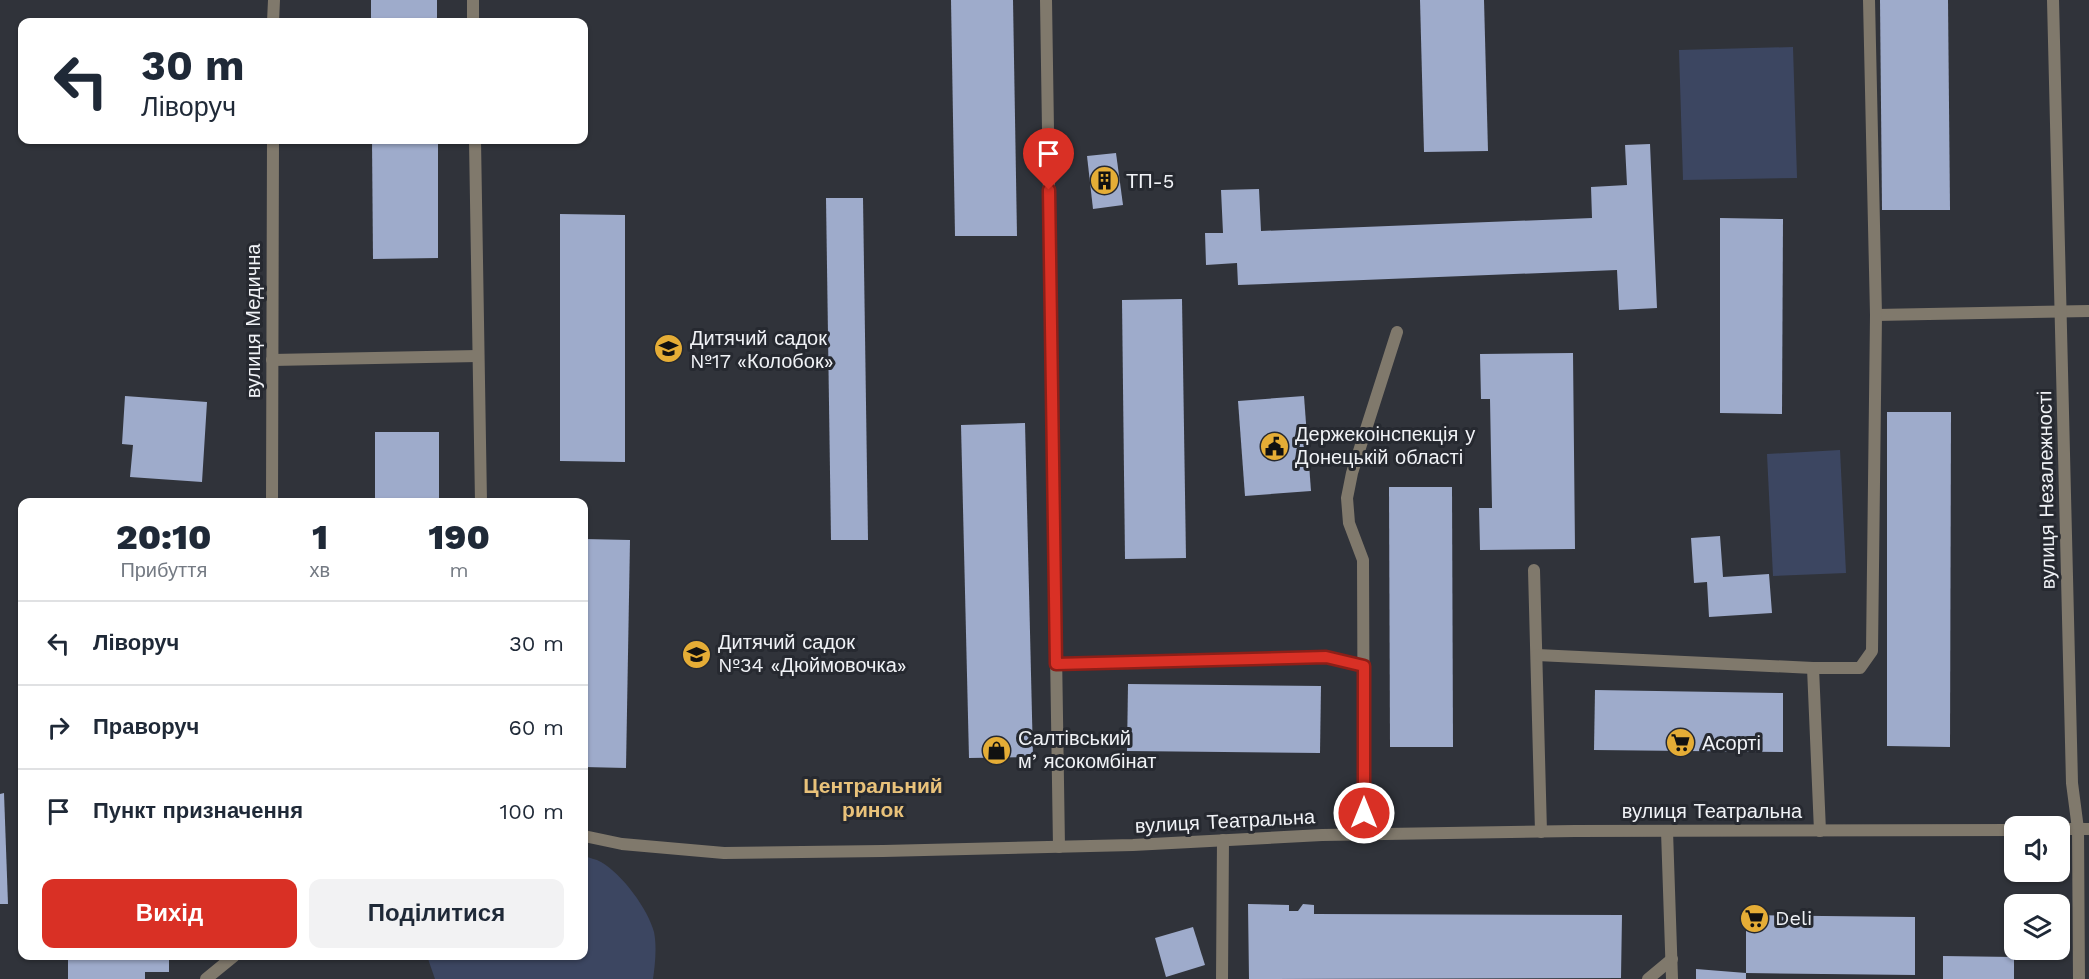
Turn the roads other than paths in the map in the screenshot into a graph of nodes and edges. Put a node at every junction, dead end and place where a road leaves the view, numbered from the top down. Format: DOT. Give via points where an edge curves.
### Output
graph roads {
  1 [pos="274,0"];
  2 [pos="473,0"];
  3 [pos="1046,0"];
  4 [pos="1869,0"];
  5 [pos="2053,0"];
  6 [pos="273,18"];
  7 [pos="473,18"];
  8 [pos="273,144"];
  9 [pos="475,144"];
  10 [pos="2089,311"];
  11 [pos="2061,313"];
  12 [pos="1876,315"];
  13 [pos="1397,332"];
  14 [pos="478,356"];
  15 [pos="272,360"];
  16 [pos="272,498"];
  17 [pos="481,498"];
  18 [pos="1534,570"];
  19 [pos="1537,655"];
  20 [pos="1056,664"];
  21 [pos="1364,666"];
  22 [pos="1813,668"];
  23 [pos="2084,829"];
  24 [pos="2004,830"];
  25 [pos="1667,831"];
  26 [pos="1820,831"];
  27 [pos="1541,832"];
  28 [pos="1364,834"];
  29 [pos="588,837"];
  30 [pos="1223,840"];
  31 [pos="1059,847"];
  32 [pos="1671,959"];
  33 [pos="229,960"];
  34 [pos="206,979"];
  35 [pos="1222,979"];
  36 [pos="1648,979"];
  37 [pos="1672,979"];
  38 [pos="2079,979"];
  1 -- 6 [label="street"];
  2 -- 7 [label="street"];
  3 -- 20 [label="street"];
  4 -- 12 [label="street"];
  5 -- 11 [label="street, вулиця Незалежності"];
  8 -- 15 [label="street, вулиця Медична"];
  9 -- 14 [label="street"];
  10 -- 11 [label="street"];
  11 -- 12 [label="street"];
  11 -- 23 [label="street, вулиця Незалежності" via="2073,783"];
  12 -- 22 [label="street" via="1872,651 1860,668"];
  13 -- 21 [label="street" via="1347,498 1349,523 1363,560"];
  14 -- 15 [label="street"];
  14 -- 17 [label="street"];
  15 -- 16 [label="street, вулиця Медична"];
  18 -- 19 [label="street"];
  19 -- 22 [label="street"];
  19 -- 27 [label="street"];
  20 -- 21 [label="street" via="1326,657"];
  20 -- 31 [label="street"];
  21 -- 28 [label="street"];
  22 -- 26 [label="street"];
  23 -- 38 [label="street, вулиця Незалежності"];
  24 -- 26 [label="street, вулиця Театральна"];
  25 -- 26 [label="street, вулиця Театральна"];
  25 -- 27 [label="street, вулиця Театральна"];
  25 -- 32 [label="street"];
  27 -- 28 [label="street, вулиця Театральна"];
  28 -- 30 [label="street, вулиця Театральна"];
  29 -- 31 [label="street, вулиця Театральна" via="622,844 724,852"];
  30 -- 31 [label="street, вулиця Театральна"];
  30 -- 35 [label="street"];
  32 -- 36 [label="street"];
  32 -- 37 [label="street"];
  33 -- 34 [label="street"];
}
